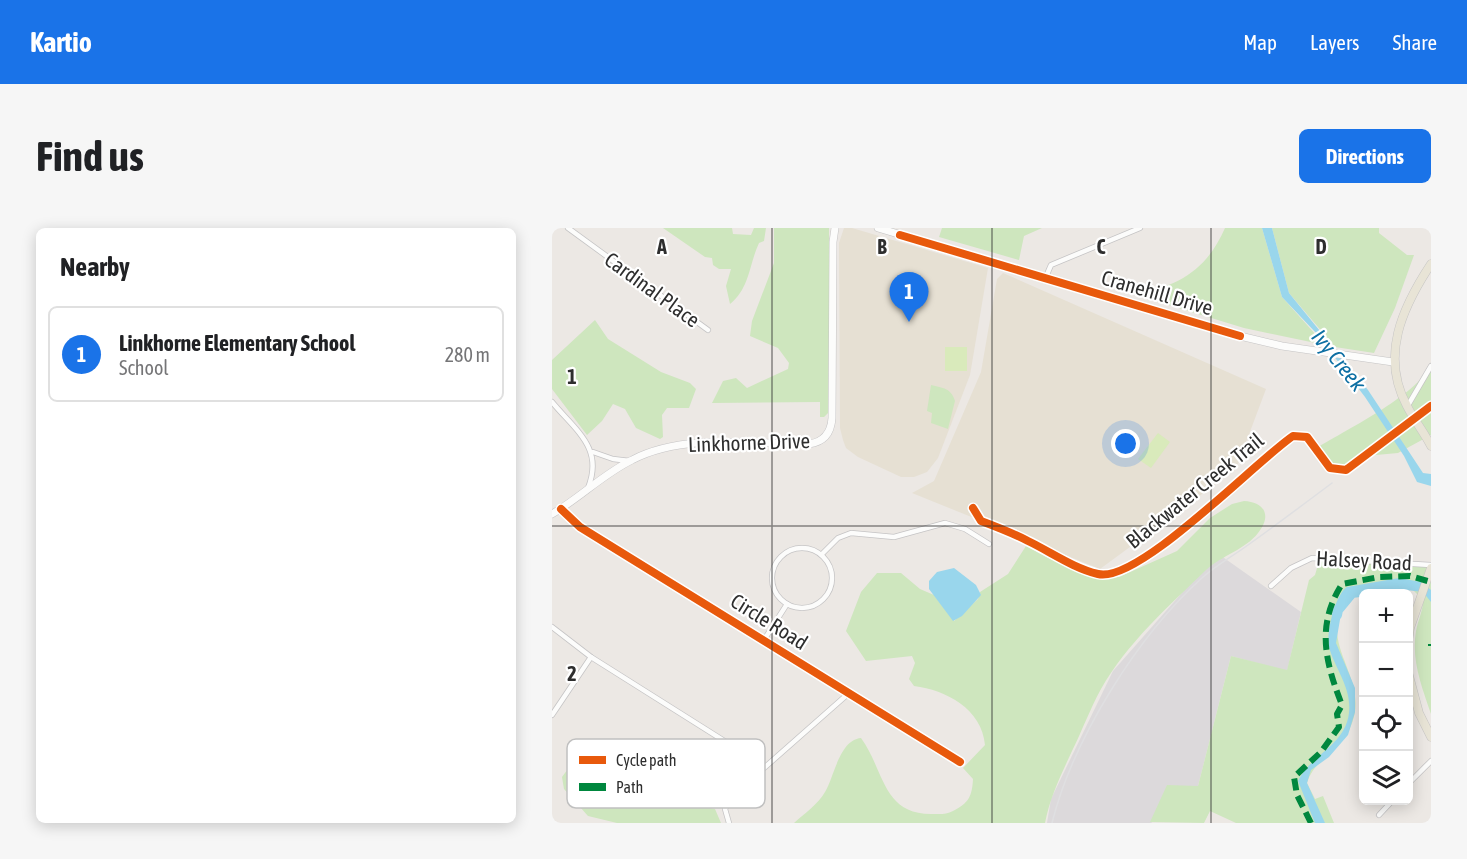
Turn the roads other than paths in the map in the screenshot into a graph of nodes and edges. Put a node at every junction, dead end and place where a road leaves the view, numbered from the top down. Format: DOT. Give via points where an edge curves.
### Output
graph roads {
  1 [pos="568,228"];
  2 [pos="835,228"];
  3 [pos="878,228"];
  4 [pos="1140,228"];
  5 [pos="892,230"];
  6 [pos="1431,264"];
  7 [pos="1045,279"];
  8 [pos="708,330"];
  9 [pos="1393,362"];
  10 [pos="1431,366"];
  11 [pos="552,402"];
  12 [pos="1407,407"];
  13 [pos="1431,446"];
  14 [pos="593,452"];
  15 [pos="630,461"];
  16 [pos="587,490"];
  17 [pos="561,508"];
  18 [pos="552,514"];
  19 [pos="989,544"];
  20 [pos="822,554"];
  21 [pos="1431,567"];
  22 [pos="1271,586"];
  23 [pos="787,604"];
  24 [pos="1413,622"];
  25 [pos="552,627"];
  26 [pos="764,640"];
  27 [pos="591,657"];
  28 [pos="1413,691"];
  29 [pos="849,693"];
  30 [pos="552,715"];
  31 [pos="1431,736"];
  32 [pos="722,739"];
  33 [pos="1431,761"];
  34 [pos="960,762"];
  35 [pos="765,766"];
  36 [pos="1413,779"];
  37 [pos="1389,805"];
  38 [pos="727,808"];
  39 [pos="1379,815"];
  40 [pos="729,823"];
  1 -- 8 [label="street, Cardinal Place"];
  2 -- 15 [label="main road, Linkhorne Drive" via="832,418 828,435 809,444 690,443 656,450"];
  3 -- 5 [label="main road, Cranehill Drive"];
  4 -- 7 [label="street" via="1052,265"];
  5 -- 7 [label="main road, Cranehill Drive"];
  6 -- 9 [label="main road" via="1398,330"];
  7 -- 9 [label="main road, Cranehill Drive" via="1240,336"];
  9 -- 12 [label="main road"];
  10 -- 12 [label="street"];
  11 -- 14 [label="street"];
  12 -- 13 [label="main road"];
  14 -- 15 [label="street"];
  14 -- 16 [label="street" via="594,474"];
  15 -- 16 [label="main road, Linkhorne Drive"];
  16 -- 17 [label="main road, Linkhorne Drive"];
  17 -- 18 [label="main road, Linkhorne Drive"];
  17 -- 26 [label="street, Circle Road" via="580,528"];
  19 -- 20 [label="street" via="945,523 894,537 851,533 838,538"];
  20 -- 23 [label="street" via="831,575 829,593 814,606"];
  20 -- 23 [label="street" via="802,548 779,559 773,583"];
  21 -- 22 [label="street, Halsey Road" via="1312,558 1291,568"];
  21 -- 24 [label="main road"];
  23 -- 26 [label="street"];
  25 -- 27 [label="street"];
  26 -- 29 [label="street, Circle Road"];
  27 -- 30 [label="street"];
  27 -- 32 [label="street"];
  28 -- 31 [label="main road"];
  29 -- 34 [label="street, Circle Road"];
  29 -- 35 [label="street"];
  33 -- 36 [label="street"];
  37 -- 39 [label="street"];
  38 -- 40 [label="street"];
}
